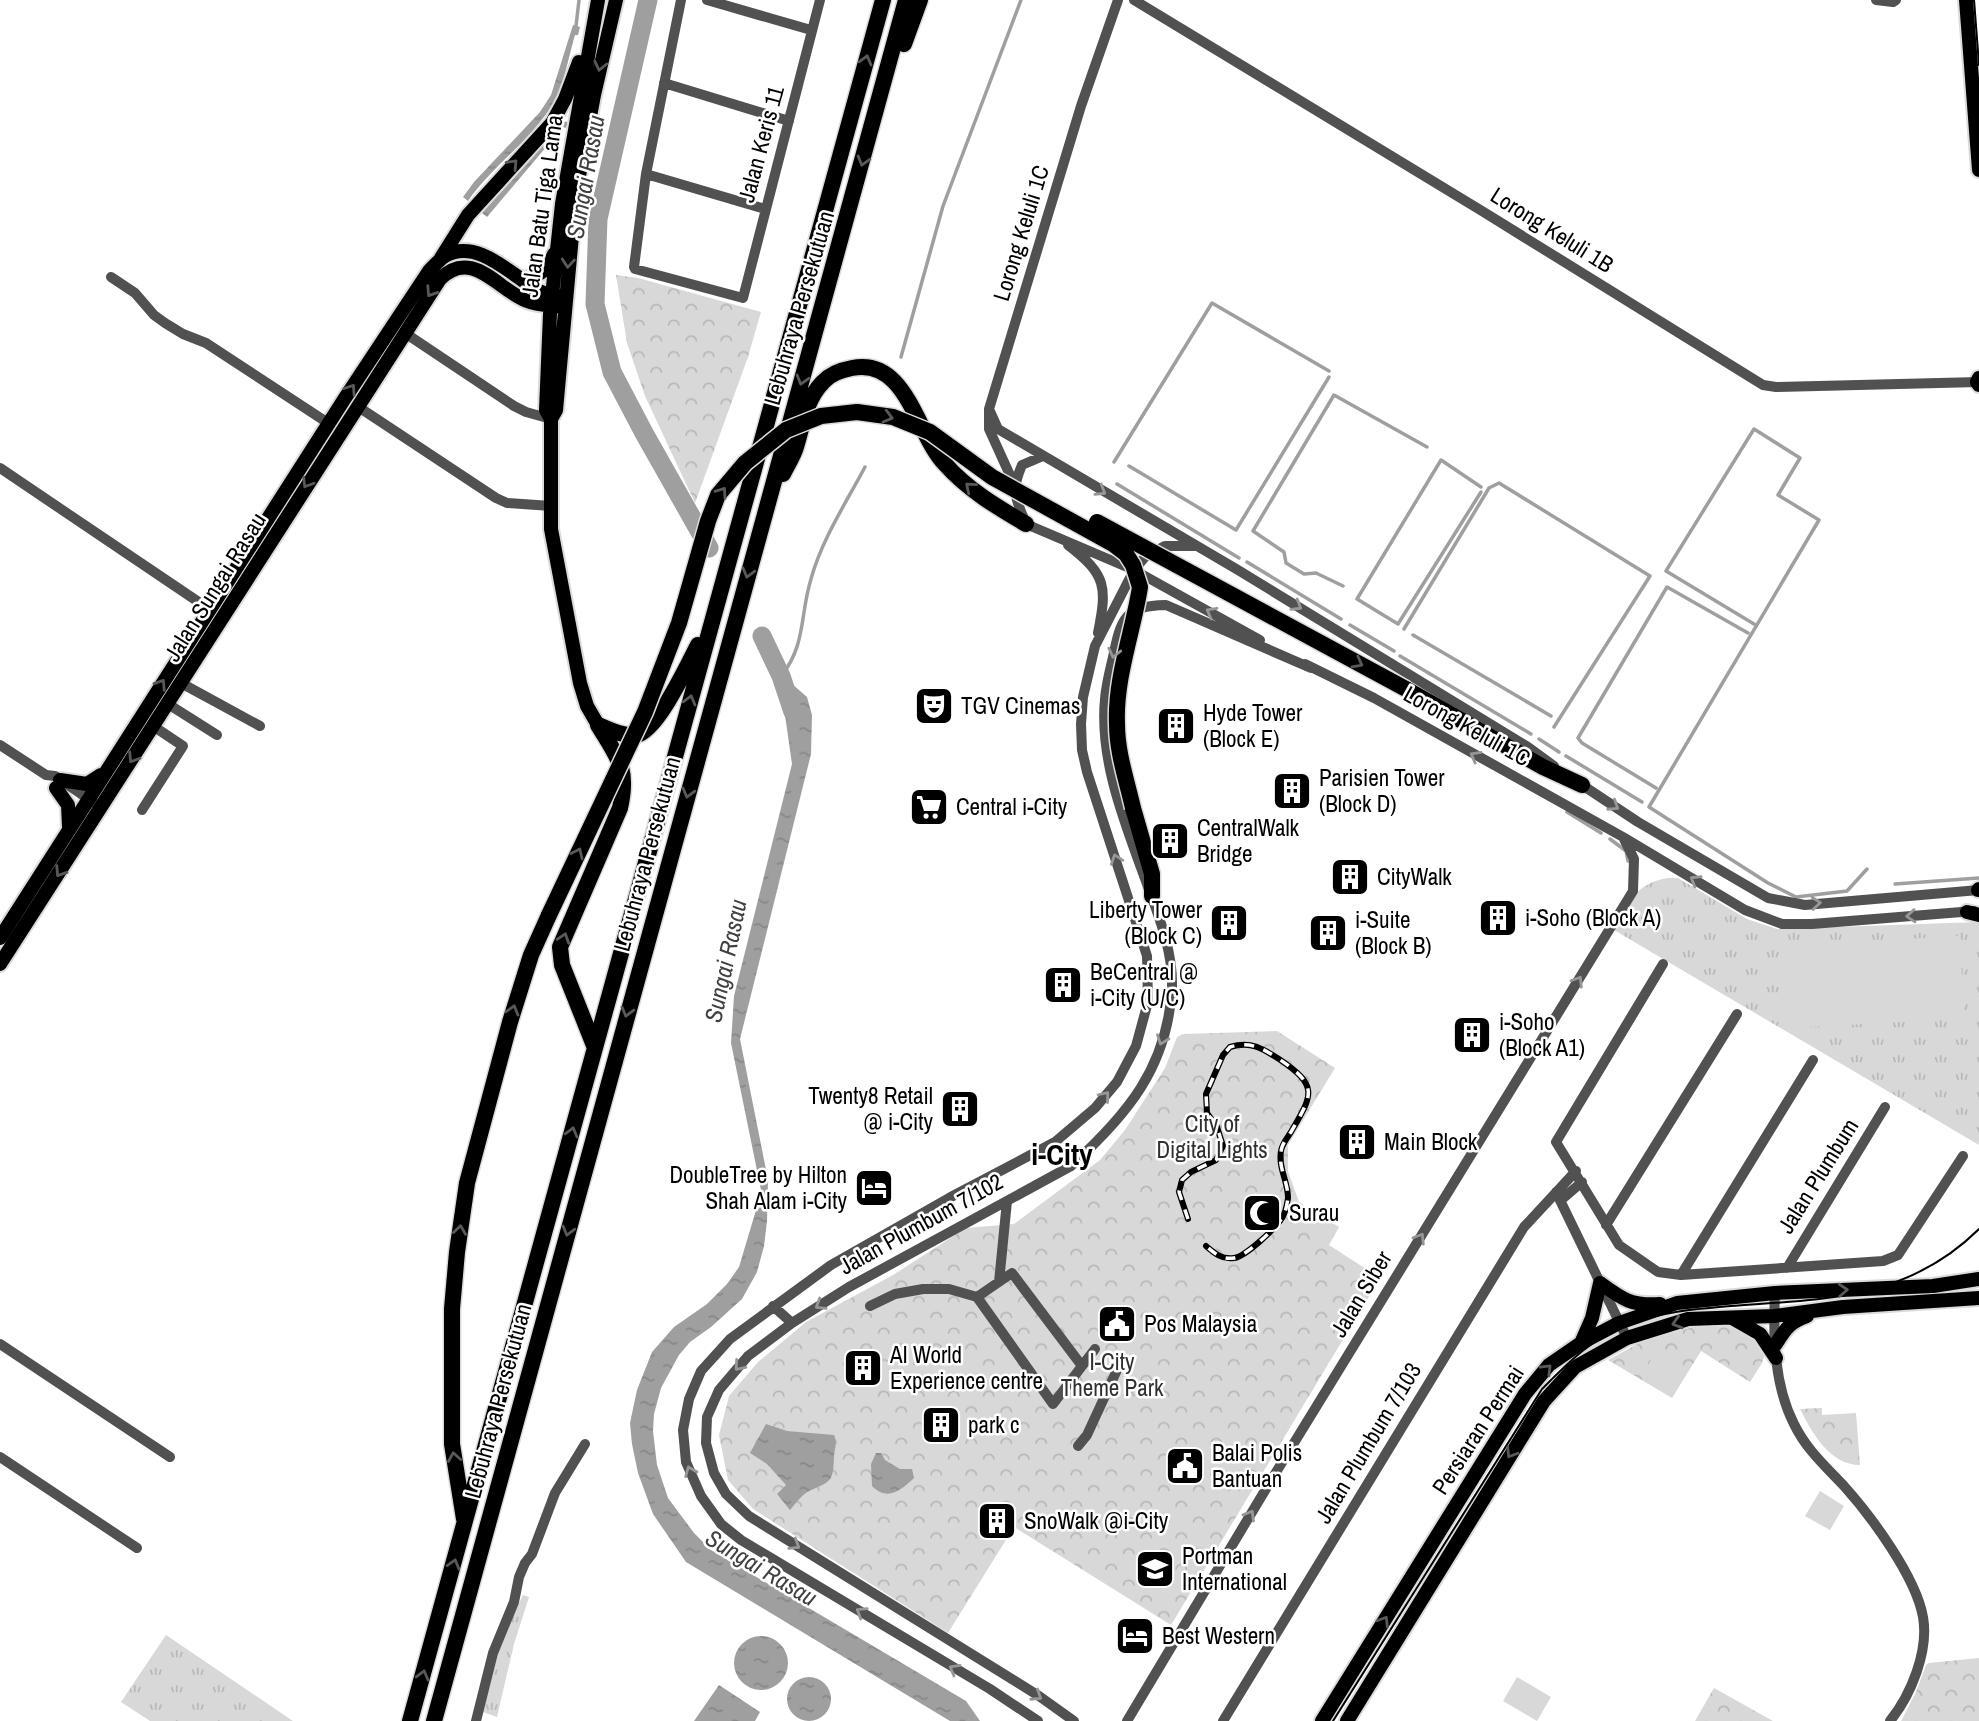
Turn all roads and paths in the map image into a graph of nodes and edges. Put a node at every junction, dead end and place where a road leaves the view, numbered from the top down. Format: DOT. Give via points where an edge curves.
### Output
graph roads {
  1 [pos="598,0"];
  2 [pos="616,0"];
  3 [pos="681,0"];
  4 [pos="706,0"];
  5 [pos="820,0"];
  6 [pos="883,0"];
  7 [pos="906,0"];
  8 [pos="920,0"];
  9 [pos="1118,0"];
  10 [pos="1134,0"];
  11 [pos="1876,0"];
  12 [pos="1896,0"];
  13 [pos="1966,0"];
  14 [pos="592,28"];
  15 [pos="811,30"];
  16 [pos="664,83"];
  17 [pos="875,118"];
  18 [pos="789,121"];
  19 [pos="1977,124"];
  20 [pos="1979,170"];
  21 [pos="646,174"];
  22 [pos="765,209"];
  23 [pos="557,246"];
  24 [pos="440,260"];
  25 [pos="111,277"];
  26 [pos="521,279"];
  27 [pos="526,301"];
  28 [pos="558,301"];
  29 [pos="405,332"];
  30 [pos="549,337"];
  31 [pos="1979,382"];
  32 [pos="357,406"];
  33 [pos="989,409"];
  34 [pos="551,419"];
  35 [pos="328,424"];
  36 [pos="952,447"];
  37 [pos="1043,456"];
  38 [pos="0,468"];
  39 [pos="1014,484"];
  40 [pos="551,506"];
  41 [pos="766,508"];
  42 [pos="1026,524"];
  43 [pos="1053,534"];
  44 [pos="1196,546"];
  45 [pos="1134,570"];
  46 [pos="209,609"];
  47 [pos="714,615"];
  48 [pos="1095,646"];
  49 [pos="1311,668"];
  50 [pos="181,683"];
  51 [pos="168,704"];
  52 [pos="598,725"];
  53 [pos="153,726"];
  54 [pos="260,726"];
  55 [pos="217,735"];
  56 [pos="0,745"];
  57 [pos="111,762"];
  58 [pos="54,781"];
  59 [pos="1582,785"];
  60 [pos="86,802"];
  61 [pos="142,810"];
  62 [pos="100,811"];
  63 [pos="69,832"];
  64 [pos="1623,837"];
  65 [pos="1979,889"];
  66 [pos="1152,896"];
  67 [pos="1975,913"];
  68 [pos="0,938"];
  69 [pos="0,964"];
  70 [pos="1662,964"];
  71 [pos="1737,1014"];
  72 [pos="595,1048"];
  73 [pos="1813,1060"];
  74 [pos="1885,1107"];
  75 [pos="1963,1156"];
  76 [pos="1576,1171"];
  77 [pos="1582,1182"];
  78 [pos="1558,1196"];
  79 [pos="1007,1200"];
  80 [pos="1606,1225"];
  81 [pos="1787,1268"];
  82 [pos="1681,1275"];
  83 [pos="1979,1279"];
  84 [pos="999,1282"];
  85 [pos="1600,1283"];
  86 [pos="1775,1293"];
  87 [pos="977,1297"];
  88 [pos="1979,1298"];
  89 [pos="1679,1303"];
  90 [pos="773,1306"];
  91 [pos="870,1306"];
  92 [pos="1843,1307"];
  93 [pos="1774,1316"];
  94 [pos="1729,1317"];
  95 [pos="792,1323"];
  96 [pos="1619,1323"];
  97 [pos="1627,1338"];
  98 [pos="1581,1343"];
  99 [pos="0,1344"];
  100 [pos="1095,1349"];
  101 [pos="1776,1351"];
  102 [pos="1082,1366"];
  103 [pos="1117,1370"];
  104 [pos="585,1444"];
  105 [pos="1078,1446"];
  106 [pos="0,1457"];
  107 [pos="170,1457"];
  108 [pos="465,1525"];
  109 [pos="137,1548"];
  110 [pos="1360,1660"];
  111 [pos="1364,1696"];
  112 [pos="477,1718"];
  113 [pos="410,1721"];
  114 [pos="434,1721"];
  115 [pos="490,1721"];
  116 [pos="1038,1721"];
  117 [pos="1074,1721"];
  118 [pos="1127,1721"];
  119 [pos="1223,1721"];
  120 [pos="1322,1721"];
  121 [pos="1331,1721"];
  122 [pos="1347,1721"];
  123 [pos="1356,1721"];
  124 [pos="1890,1721"];
  1 -- 14 [label="main road, Jalan Batu Tiga Lama"];
  2 -- 28 [label="main road, Jalan Batu Tiga Lama, one-way" via="594,95"];
  3 -- 16 [label="street"];
  4 -- 15 [label="street"];
  5 -- 15 [label="street, Jalan Keris 11"];
  47 -- 6 [label="highway, Lebuhraya Persekutuan, one-way"];
  7 -- 17 [label="highway, Lebuhraya Persekutuan"];
  8 -- 17 [label="highway"];
  9 -- 33 [label="street, Lorong Keluli 1C"];
  10 -- 31 [label="street, Lorong Keluli 1B" via="1763,385"];
  11 -- 12 [label="street"];
  13 -- 19 [label="main road"];
  14 -- 23 [label="main road, Jalan Batu Tiga Lama"];
  24 -- 14 [label="main road, Jalan Sungai Rasau, one-way" via="468,215 552,122"];
  15 -- 18 [label="street, Jalan Keris 11"];
  16 -- 18 [label="street"];
  16 -- 21 [label="street"];
  17 -- 41 [label="highway, Lebuhraya Persekutuan, one-way"];
  18 -- 22 [label="street, Jalan Keris 11"];
  19 -- 20 [label="main road"];
  21 -- 22 [label="street"];
  21 -- 22 [label="street, Jalan Keris 11" via="635,269 743,298"];
  23 -- 26 [label="main road" via="544,271"];
  23 -- 28 [label="main road, Jalan Batu Tiga Lama"];
  24 -- 26 [label="main road" via="456,253 475,253"];
  35 -- 24 [label="main road, Jalan Sungai Rasau, one-way"];
  25 -- 35 [label="street" via="165,323 206,343"];
  26 -- 28 [label="main road"];
  27 -- 28 [label="main road"];
  27 -- 29 [label="main road, Jalan Sungai Rasau, one-way" via="487,275 465,268 446,273"];
  27 -- 30 [label="main road"];
  28 -- 30 [label="main road, Jalan Batu Tiga Lama"];
  28 -- 34 [label="main road, Jalan Batu Tiga Lama" via="556,410"];
  29 -- 32 [label="main road, Jalan Sungai Rasau"];
  29 -- 34 [label="street" via="514,406"];
  30 -- 34 [label="main road, Jalan Batu Tiga Lama" via="546,410"];
  32 -- 40 [label="street" via="496,498"];
  32 -- 50 [label="main road, Jalan Sungai Rasau, one-way"];
  33 -- 37 [label="street, Lorong Keluli 1C" via="998,429"];
  33 -- 39 [label="street" via="989,429"];
  34 -- 40 [label="main road, Jalan Batu Tiga Lama"];
  35 -- 46 [label="main road, Jalan Sungai Rasau"];
  36 -- 59 [label="highway, one-way, bridge"];
  36 -- 66 [label="highway, bridge" via="992,477 1099,534 1133,565 1140,587 1116,725 1152,874"];
  108 -- 36 [label="highway, one-way, bridge" via="452,1444 452,1309 467,1183 531,955 649,702 718,495 745,463 779,434 821,416 883,415 930,432"];
  37 -- 39 [label="street" via="1022,465"];
  37 -- 44 [label="street, Lorong Keluli 1C, one-way"];
  38 -- 46 [label="street"];
  39 -- 42 [label="street"];
  40 -- 52 [label="main road, Jalan Batu Tiga Lama" via="551,529 580,683"];
  42 -- 41 [label="highway, one-way" via="987,501 944,464 902,389 880,371 861,366 838,371 811,398 794,452"];
  41 -- 114 [label="highway, Lebuhraya Persekutuan, one-way"];
  42 -- 43 [label="street, Lorong Keluli 1C"];
  43 -- 45 [label="street, Lorong Keluli 1C"];
  43 -- 48 [label="street" via="1086,559 1101,579 1104,600"];
  44 -- 45 [label="street" via="1165,546 1145,557"];
  44 -- 59 [label="street, Lorong Keluli 1C, one-way" via="1528,747"];
  45 -- 48 [label="street, Jalan Plumbum 7/102"];
  49 -- 45 [label="street, Lorong Keluli 1C, one-way"];
  57 -- 46 [label="main road, Jalan Sungai Rasau, one-way"];
  47 -- 52 [label="highway" via="681,678 646,730 638,735 619,734"];
  72 -- 47 [label="highway, Lebuhraya Persekutuan, one-way"];
  90 -- 48 [label="street, Jalan Plumbum 7/102, one-way" via="861,1248 1055,1142 1096,1108 1117,1082 1136,1046 1148,1002 1147,956 1082,750 1083,697"];
  64 -- 49 [label="street, Lorong Keluli 1C, one-way" via="1374,698"];
  49 -- 66 [label="street, Jalan Plumbum 7/102, one-way" via="1166,605 1142,606 1131,612 1122,625 1105,698 1106,746"];
  50 -- 51 [label="main road, Jalan Sungai Rasau"];
  50 -- 54 [label="street"];
  51 -- 53 [label="main road, Jalan Sungai Rasau"];
  51 -- 55 [label="street"];
  72 -- 52 [label="highway, one-way" via="562,965 560,947 624,790 624,774"];
  53 -- 61 [label="street" via="183,747"];
  53 -- 62 [label="main road, Jalan Sungai Rasau, one-way"];
  56 -- 58 [label="street"];
  57 -- 58 [label="main road" via="87,784"];
  57 -- 60 [label="main road, Jalan Sungai Rasau"];
  58 -- 60 [label="street"];
  58 -- 63 [label="main road" via="70,811"];
  59 -- 65 [label="street, Lorong Keluli 1C, one-way" via="1768,898 1805,905"];
  60 -- 62 [label="street"];
  60 -- 63 [label="main road, Jalan Sungai Rasau"];
  62 -- 69 [label="main road, Jalan Sungai Rasau, one-way"];
  63 -- 68 [label="main road, Jalan Sungai Rasau"];
  67 -- 64 [label="street, Lorong Keluli 1C, one-way" via="1782,923 1745,910"];
  118 -- 64 [label="street, Jalan Siber, one-way" via="1633,891 1633,859"];
  66 -- 79 [label="street, Jalan Plumbum 7/102, one-way" via="1169,947 1172,985 1166,1032 1151,1069 1132,1103 1101,1139 1071,1166"];
  70 -- 76 [label="street" via="1558,1137 1556,1142"];
  71 -- 80 [label="street"];
  108 -- 72 [label="highway, Lebuhraya Persekutuan, one-way"];
  73 -- 82 [label="street"];
  74 -- 81 [label="street, Jalan Plumbum"];
  75 -- 81 [label="street" via="1898,1255 1883,1261"];
  76 -- 77 [label="street"];
  76 -- 78 [label="street"];
  77 -- 78 [label="street"];
  77 -- 80 [label="street"];
  78 -- 85 [label="street"];
  78 -- 119 [label="street, Jalan Plumbum 7/103" via="1524,1227"];
  79 -- 84 [label="street"];
  79 -- 95 [label="street, Jalan Plumbum 7/102, one-way"];
  80 -- 82 [label="street" via="1619,1245 1658,1272"];
  81 -- 82 [label="street"];
  86 -- 83 [label="main road, Persiaran Permai, one-way" via="1933,1286"];
  84 -- 87 [label="street"];
  84 -- 102 [label="street" via="1012,1273"];
  85 -- 89 [label="main road" via="1640,1305"];
  85 -- 96 [label="street"];
  85 -- 98 [label="main road"];
  86 -- 89 [label="main road, Persiaran Permai"];
  86 -- 93 [label="street"];
  87 -- 91 [label="street" via="949,1289 923,1289 895,1294"];
  87 -- 102 [label="street" via="1053,1404"];
  88 -- 92 [label="main road, Persiaran Permai"];
  89 -- 96 [label="main road, Persiaran Permai"];
  90 -- 95 [label="street"];
  116 -- 90 [label="street, Jalan Plumbum 7/102, one-way" via="741,1540 720,1524 701,1496 686,1462 683,1430 689,1399 701,1371 730,1339"];
  92 -- 93 [label="main road, Persiaran Permai"];
  92 -- 101 [label="main road" via="1797,1319 1788,1325"];
  93 -- 94 [label="main road, Persiaran Permai"];
  93 -- 101 [label="street"];
  94 -- 97 [label="main road, Persiaran Permai, one-way" via="1688,1319"];
  94 -- 101 [label="main road" via="1760,1334"];
  95 -- 117 [label="street, Jalan Plumbum 7/102, one-way" via="748,1356 719,1390 707,1417 706,1443 714,1473 726,1494 749,1516"];
  96 -- 97 [label="street"];
  96 -- 98 [label="main road, Persiaran Permai"];
  97 -- 111 [label="main road, Persiaran Permai, one-way" via="1575,1367 1544,1401"];
  110 -- 98 [label="main road, Persiaran Permai, one-way" via="1525,1394 1549,1365"];
  99 -- 107 [label="street"];
  100 -- 102 [label="street"];
  101 -- 124 [label="street" via="1794,1425 1816,1459 1845,1487 1899,1559 1923,1618 1922,1647 1909,1691"];
  103 -- 105 [label="street"];
  104 -- 112 [label="street" via="555,1493 519,1577"];
  106 -- 109 [label="street"];
  113 -- 108 [label="highway, Lebuhraya Persekutuan, one-way"];
  110 -- 120 [label="main road, Persiaran Permai"];
  110 -- 121 [label="main road" via="1356,1681"];
  111 -- 122 [label="main road, Persiaran Permai"];
  111 -- 123 [label="main road"];
  112 -- 115 [label="street"];
}
